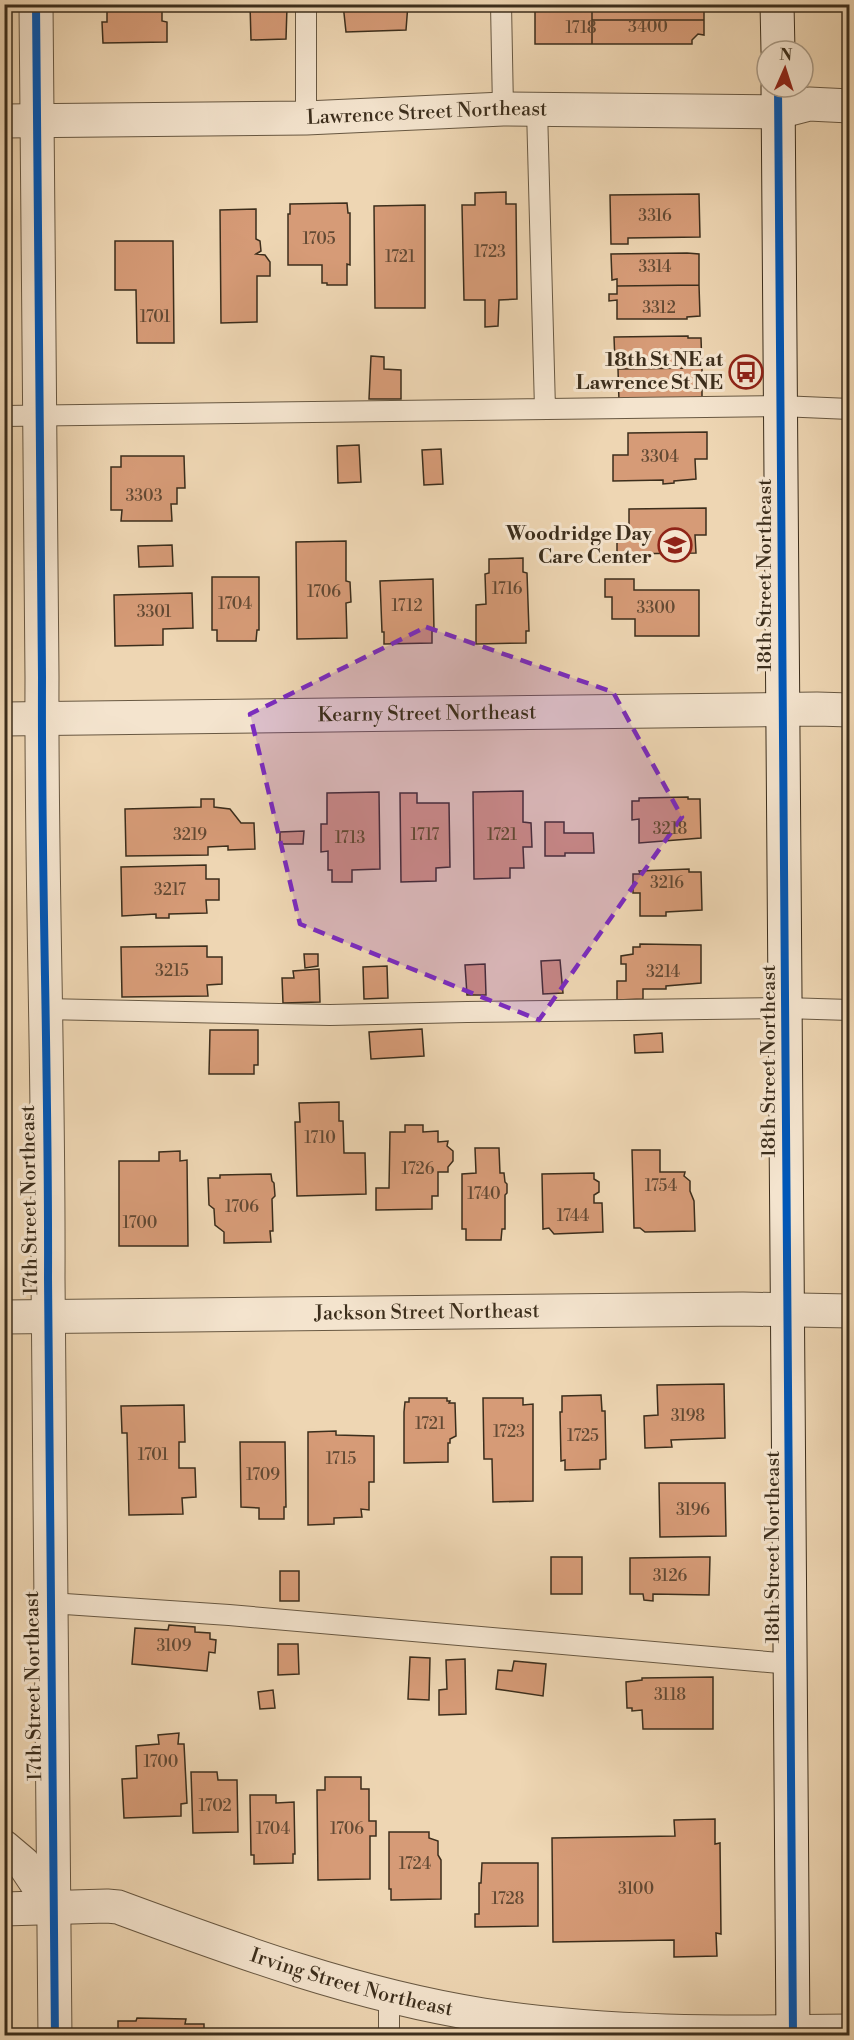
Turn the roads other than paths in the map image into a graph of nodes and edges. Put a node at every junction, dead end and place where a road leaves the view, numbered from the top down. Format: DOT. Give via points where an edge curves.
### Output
graph roads {
  1 [pos="36,4"];
  2 [pos="306,4"];
  3 [pos="501,4"];
  4 [pos="777,4"];
  5 [pos="778,39"];
  6 [pos="778,100"];
  7 [pos="849,106"];
  8 [pos="503,109"];
  9 [pos="537,109"];
  10 [pos="306,118"];
  11 [pos="20,121"];
  12 [pos="780,406"];
  13 [pos="545,408"];
  14 [pos="849,409"];
  15 [pos="4,416"];
  16 [pos="39,416"];
  17 [pos="783,710"];
  18 [pos="849,710"];
  19 [pos="42,718"];
  20 [pos="4,719"];
  21 [pos="785,1008"];
  22 [pos="44,1009"];
  23 [pos="849,1010"];
  24 [pos="788,1309"];
  25 [pos="849,1311"];
  26 [pos="48,1316"];
  27 [pos="4,1317"];
  28 [pos="50,1603"];
  29 [pos="790,1664"];
  30 [pos="4,1847"];
  31 [pos="54,1908"];
  32 [pos="4,1909"];
  33 [pos="389,1996"];
  34 [pos="587,2031"];
  35 [pos="849,2031"];
  36 [pos="794,2034"];
  37 [pos="55,2036"];
  38 [pos="390,2036"];
  1 -- 11 [label="street, 17th Street Northeast"];
  2 -- 10 [label="lane"];
  3 -- 8 [label="lane"];
  4 -- 5 [label="street"];
  6 -- 7 [label="street, Lawrence Street Northeast"];
  6 -- 9 [label="street, Lawrence Street Northeast"];
  6 -- 12 [label="street, 18th Street Northeast"];
  8 -- 9 [label="street, Lawrence Street Northeast"];
  8 -- 10 [label="street, Lawrence Street Northeast"];
  9 -- 13 [label="lane"];
  10 -- 11 [label="street, Lawrence Street Northeast"];
  11 -- 16 [label="street, 17th Street Northeast"];
  12 -- 13 [label="lane"];
  12 -- 14 [label="lane"];
  12 -- 17 [label="street, 18th Street Northeast"];
  13 -- 16 [label="lane"];
  15 -- 16 [label="lane"];
  16 -- 19 [label="street, 17th Street Northeast"];
  17 -- 18 [label="street, Kearny Street Northeast"];
  17 -- 19 [label="street, Kearny Street Northeast"];
  17 -- 21 [label="street, 18th Street Northeast"];
  19 -- 20 [label="street, Kearny Street Northeast"];
  19 -- 22 [label="street, 17th Street Northeast"];
  21 -- 22 [label="lane" via="330,1016"];
  21 -- 23 [label="lane"];
  21 -- 24 [label="street, 18th Street Northeast"];
  22 -- 26 [label="street, 17th Street Northeast"];
  24 -- 25 [label="street, Jackson Street Northeast"];
  24 -- 26 [label="street, Jackson Street Northeast"];
  24 -- 29 [label="street, 18th Street Northeast"];
  26 -- 27 [label="street, Jackson Street Northeast"];
  26 -- 28 [label="street, 17th Street Northeast"];
  28 -- 29 [label="lane"];
  28 -- 31 [label="street, 17th Street Northeast"];
  29 -- 36 [label="street, 18th Street Northeast"];
  30 -- 31 [label="street" via="23,1863"];
  31 -- 32 [label="street, Irving Street Northeast"];
  31 -- 33 [label="street, Irving Street Northeast" via="118,1907 286,1968"];
  31 -- 37 [label="street, 17th Street Northeast"];
  33 -- 34 [label="street, Irving Street Northeast"];
  33 -- 38 [label="lane"];
  34 -- 36 [label="street, Irving Street Northeast"];
  35 -- 36 [label="street, Irving Street Northeast"];
}
